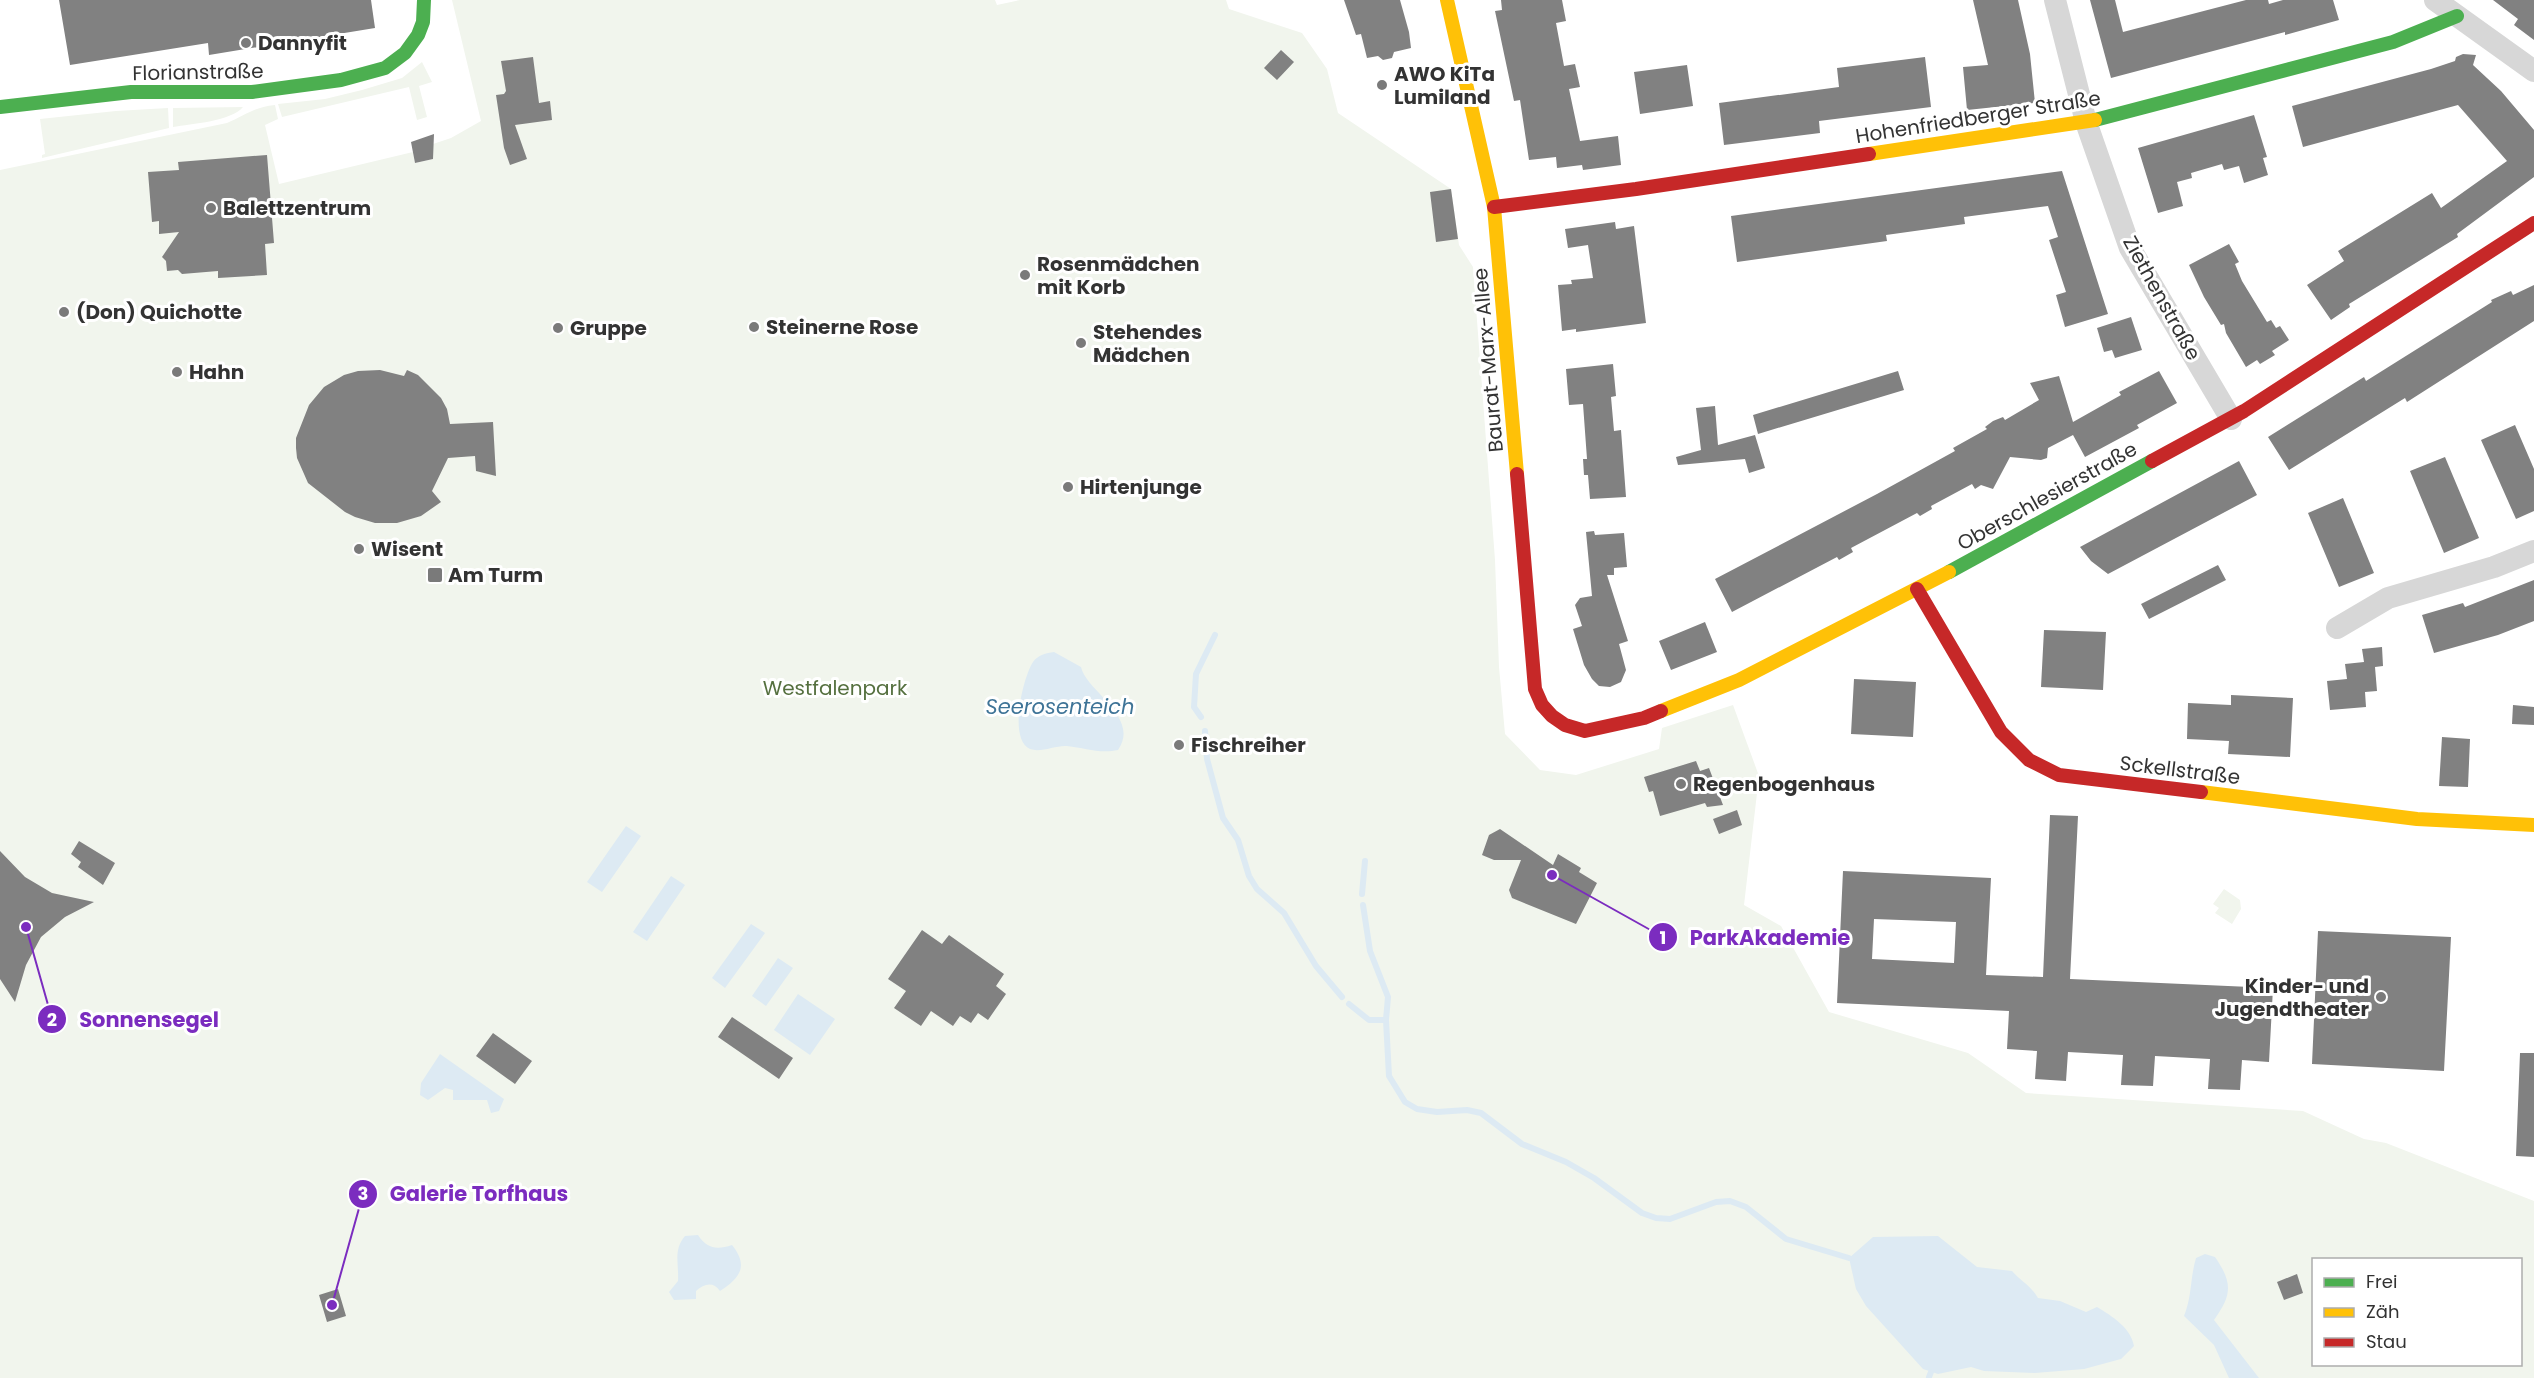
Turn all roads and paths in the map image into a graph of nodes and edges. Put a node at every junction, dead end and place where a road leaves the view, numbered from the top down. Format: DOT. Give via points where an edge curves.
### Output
graph roads {
  1 [pos="424,0"];
  2 [pos="1447,0"];
  3 [pos="2055,0"];
  4 [pos="2435,0"];
  5 [pos="2457,16"];
  6 [pos="2534,71"];
  7 [pos="0,107"];
  8 [pos="2086,122"];
  9 [pos="1494,207"];
  10 [pos="2534,223"];
  11 [pos="2230,419"];
  12 [pos="2534,551"];
  13 [pos="1917,589"];
  14 [pos="2337,628"];
  15 [pos="1552,716"];
  16 [pos="2534,825"];
  1 -- 7 [label="street, Florianstraße" via="423,22 405,52 385,68 341,80 252,92 131,92"];
  2 -- 9 [label="street, Baurat-Marx-Allee"];
  3 -- 8 [label="street, Ziethenstraße"];
  4 -- 5 [label="street"];
  5 -- 6 [label="street"];
  5 -- 8 [label="street, Hohenfriedberger Straße" via="2393,42"];
  8 -- 9 [label="street, Hohenfriedberger Straße"];
  8 -- 11 [label="street, Ziethenstraße" via="2130,248"];
  9 -- 15 [label="street, Baurat-Marx-Allee" via="1535,689"];
  10 -- 11 [label="street, Oberschlesierstraße"];
  11 -- 13 [label="street, Oberschlesierstraße"];
  12 -- 14 [label="street" via="2388,598"];
  13 -- 15 [label="street, Oberschlesierstraße" via="1739,680 1644,718 1585,731"];
  13 -- 16 [label="street, Sckellstraße" via="2001,732 2029,760 2059,775 2417,819"];
}
